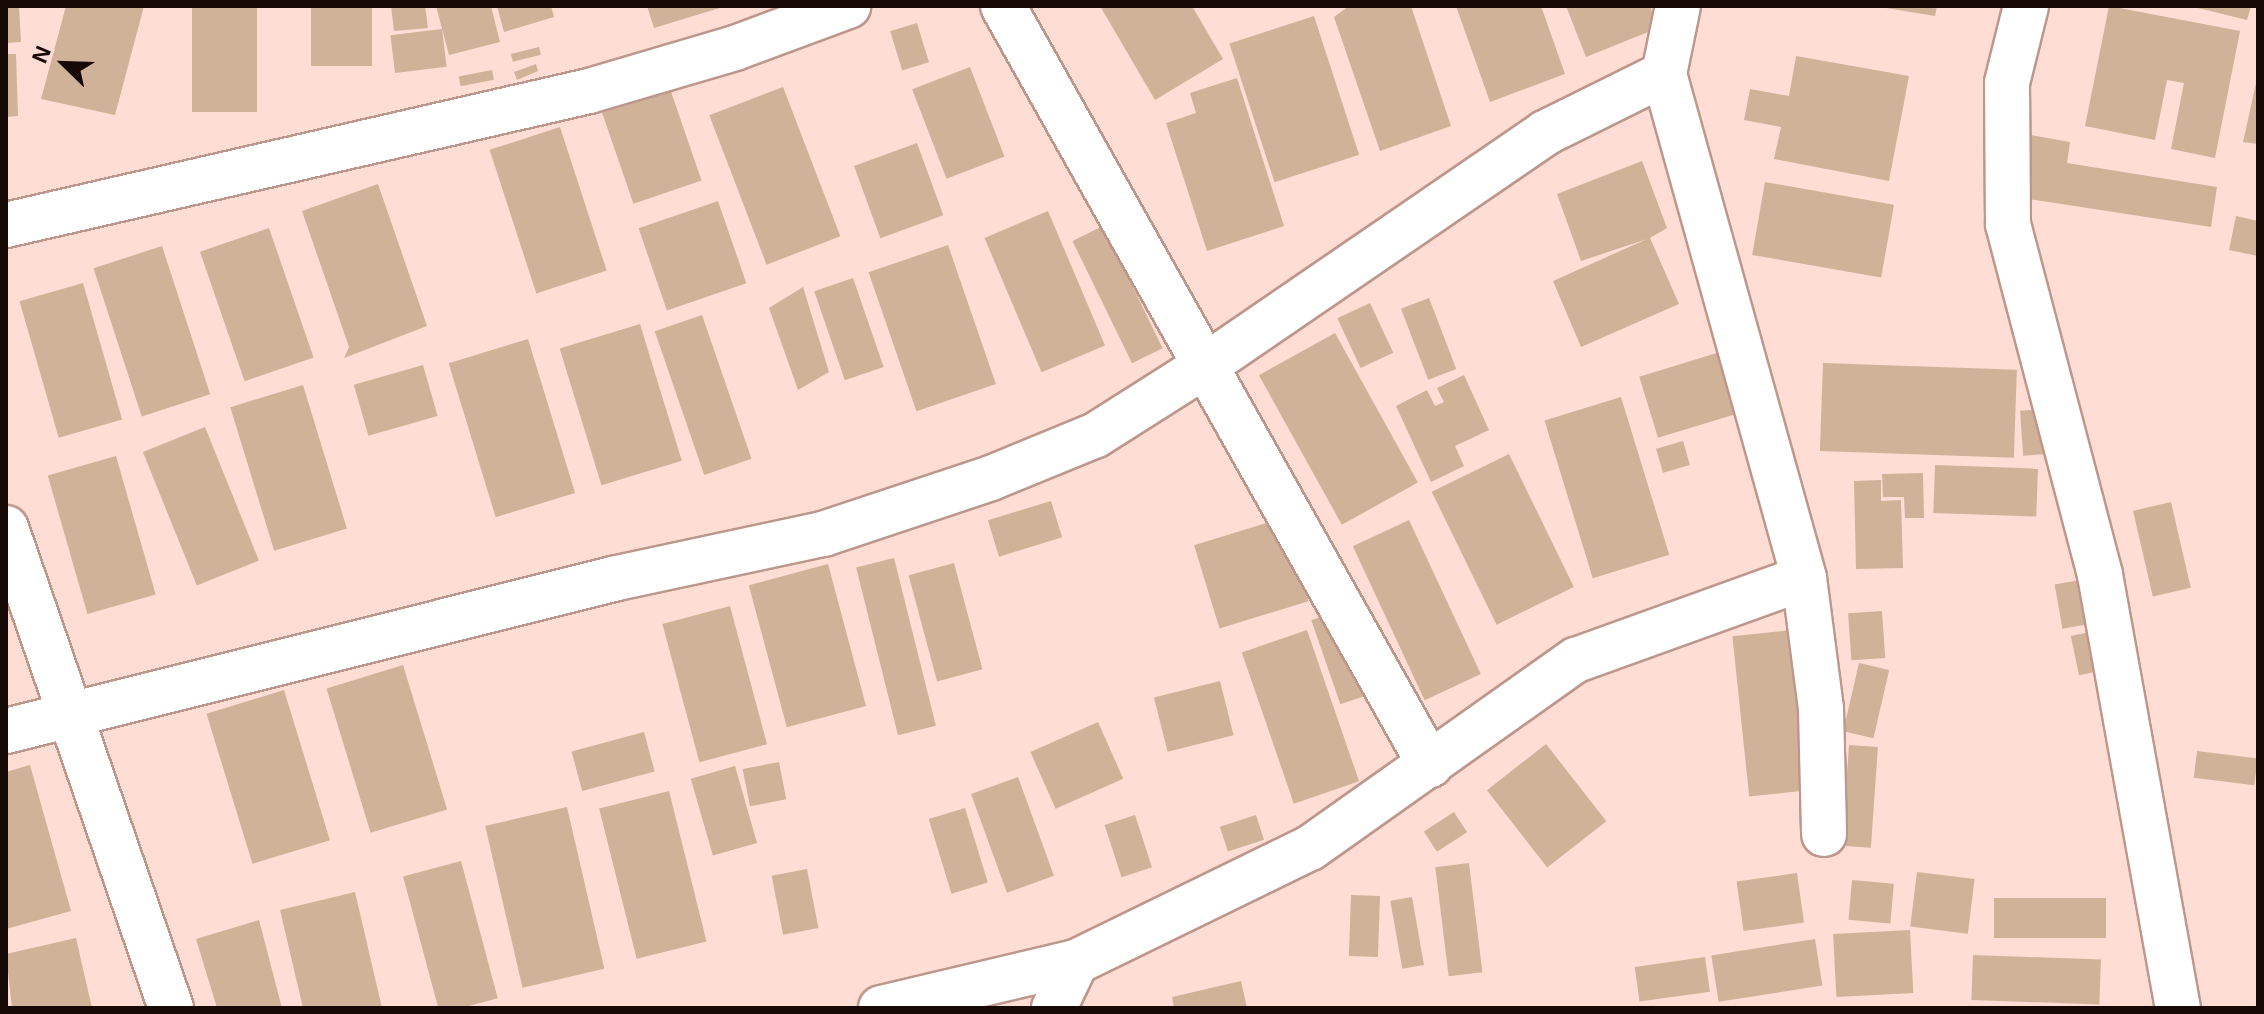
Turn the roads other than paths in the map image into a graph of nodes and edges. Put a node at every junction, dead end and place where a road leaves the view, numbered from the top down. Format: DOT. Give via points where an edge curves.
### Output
graph roads {
  1 [pos="848,6"];
  2 [pos="1003,6"];
  3 [pos="1678,6"];
  4 [pos="2026,6"];
  5 [pos="1664,74"];
  6 [pos="6,225"];
  7 [pos="1208,364"];
  8 [pos="6,528"];
  9 [pos="1804,578"];
  10 [pos="67,716"];
  11 [pos="6,731"];
  12 [pos="1430,765"];
  13 [pos="1824,834"];
  14 [pos="1076,962"];
  15 [pos="171,1008"];
  16 [pos="881,1008"];
  17 [pos="1054,1008"];
  18 [pos="2178,1008"];
  1 -- 6 [label="street" via="735,48 589,91"];
  2 -- 7 [label="street"];
  3 -- 5 [label="street"];
  4 -- 18 [label="street" via="2007,83 2008,224 2100,575"];
  5 -- 7 [label="street" via="1545,133"];
  5 -- 9 [label="street"];
  7 -- 10 [label="street" via="1096,435 905,509 823,534 613,579"];
  7 -- 12 [label="street"];
  8 -- 10 [label="street"];
  9 -- 12 [label="street" via="1576,660"];
  9 -- 13 [label="street" via="1821,709"];
  10 -- 11 [label="street"];
  10 -- 15 [label="street"];
  12 -- 14 [label="street" via="1310,848"];
  14 -- 16 [label="street"];
  14 -- 17 [label="street"];
}
